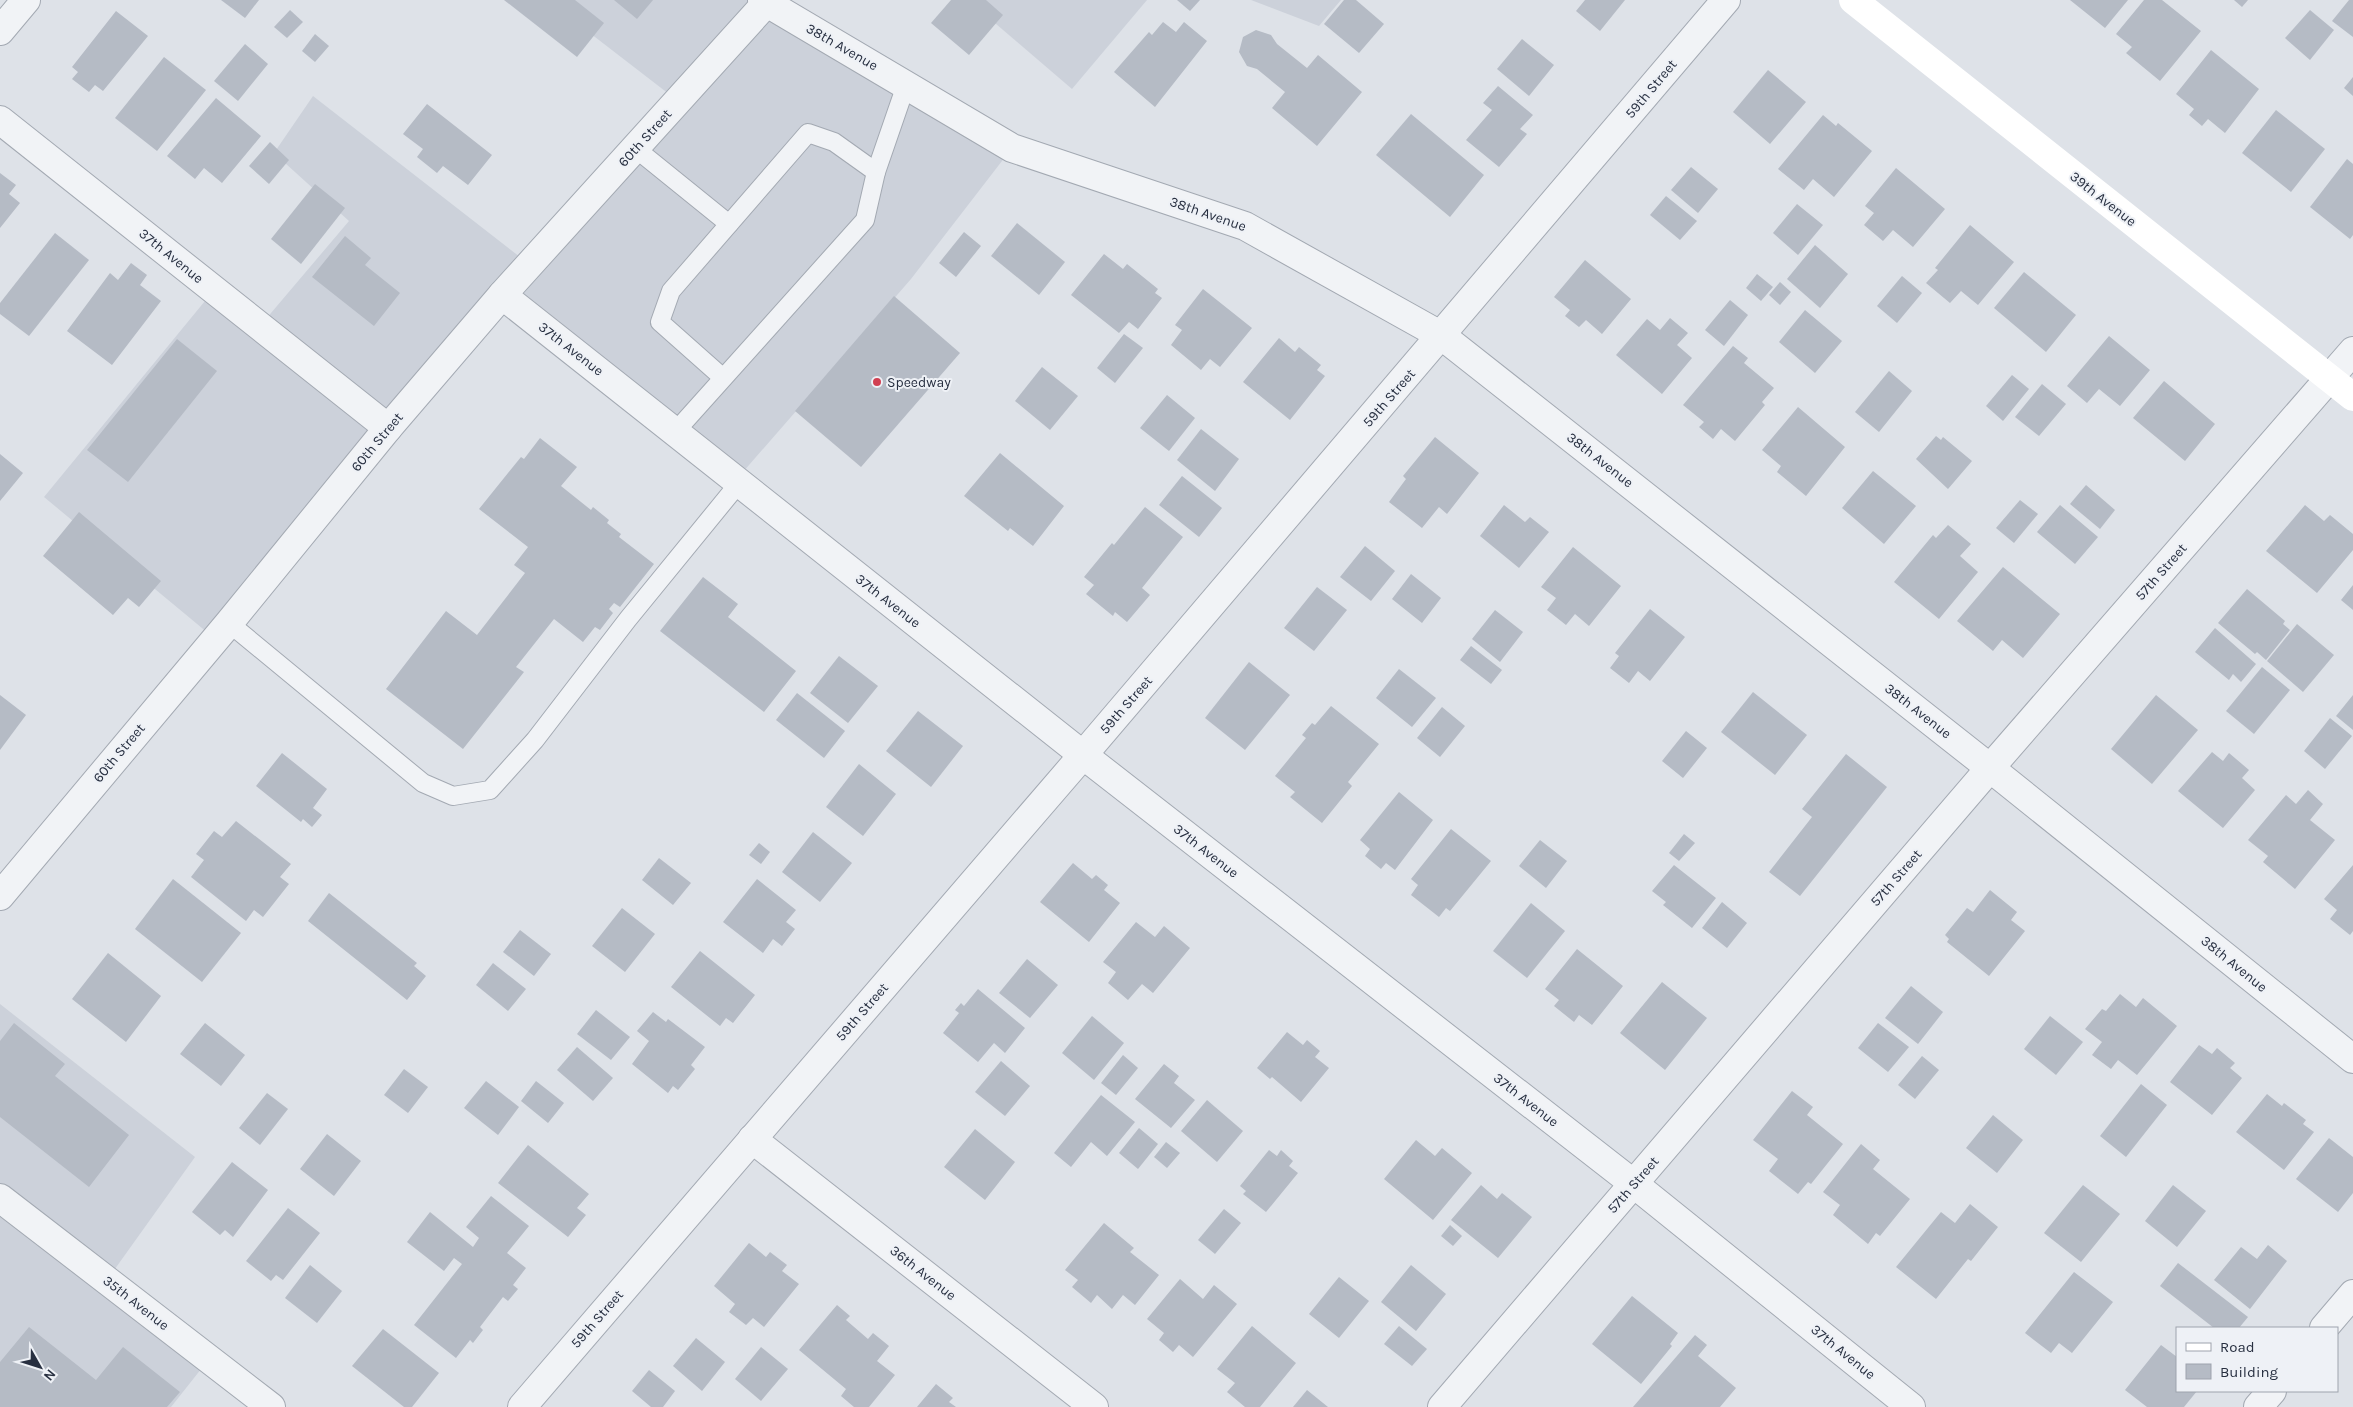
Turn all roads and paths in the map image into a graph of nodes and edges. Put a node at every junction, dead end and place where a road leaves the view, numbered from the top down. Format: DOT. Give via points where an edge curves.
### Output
graph roads {
  1 [pos="26,0"];
  2 [pos="1726,0"];
  3 [pos="1853,0"];
  4 [pos="766,1"];
  5 [pos="0,31"];
  6 [pos="906,85"];
  7 [pos="0,120"];
  8 [pos="635,148"];
  9 [pos="876,172"];
  10 [pos="729,224"];
  11 [pos="502,295"];
  12 [pos="1442,336"];
  13 [pos="2353,351"];
  14 [pos="722,377"];
  15 [pos="2330,379"];
  16 [pos="2353,397"];
  17 [pos="388,428"];
  18 [pos="674,432"];
  19 [pos="739,483"];
  20 [pos="229,623"];
  21 [pos="1083,755"];
  22 [pos="1990,768"];
  23 [pos="0,896"];
  24 [pos="2353,1059"];
  25 [pos="752,1139"];
  26 [pos="1634,1184"];
  27 [pos="0,1198"];
  28 [pos="2353,1294"];
  29 [pos="2325,1327"];
  30 [pos="2271,1392"];
  31 [pos="271,1407"];
  32 [pos="522,1407"];
  33 [pos="1094,1407"];
  34 [pos="1442,1407"];
  35 [pos="1911,1407"];
  36 [pos="2258,1407"];
  1 -- 5 [label="street"];
  2 -- 12 [label="street, 59th Street"];
  3 -- 15 [label="main road, 39th Avenue"];
  4 -- 6 [label="street, 38th Avenue"];
  4 -- 8 [label="street, 60th Street"];
  6 -- 9 [label="lane"];
  6 -- 12 [label="street, 38th Avenue" via="1012,148 1245,226"];
  7 -- 17 [label="street, 37th Avenue"];
  8 -- 10 [label="lane"];
  8 -- 11 [label="street, 60th Street"];
  9 -- 10 [label="lane" via="834,142 808,132"];
  9 -- 14 [label="lane" via="865,220"];
  10 -- 14 [label="lane" via="671,291 660,322"];
  11 -- 17 [label="street, 60th Street"];
  11 -- 18 [label="street, 37th Avenue"];
  12 -- 21 [label="street, 59th Street"];
  12 -- 22 [label="street, 38th Avenue"];
  13 -- 15 [label="street, 57th Street"];
  14 -- 18 [label="lane"];
  15 -- 16 [label="main road, 39th Avenue"];
  15 -- 22 [label="street, 57th Street"];
  17 -- 20 [label="street, 60th Street"];
  18 -- 19 [label="street, 37th Avenue"];
  19 -- 20 [label="lane" via="535,740 490,790 453,796 423,783"];
  19 -- 21 [label="street, 37th Avenue"];
  20 -- 23 [label="street, 60th Street"];
  21 -- 25 [label="street, 59th Street"];
  21 -- 26 [label="street, 37th Avenue"];
  22 -- 24 [label="street, 38th Avenue"];
  22 -- 26 [label="street, 57th Street"];
  25 -- 32 [label="street, 59th Street"];
  25 -- 33 [label="street, 36th Avenue"];
  26 -- 34 [label="street, 57th Street"];
  26 -- 35 [label="street, 37th Avenue"];
  27 -- 31 [label="street, 35th Avenue"];
  28 -- 29 [label="street"];
  30 -- 36 [label="street"];
}
